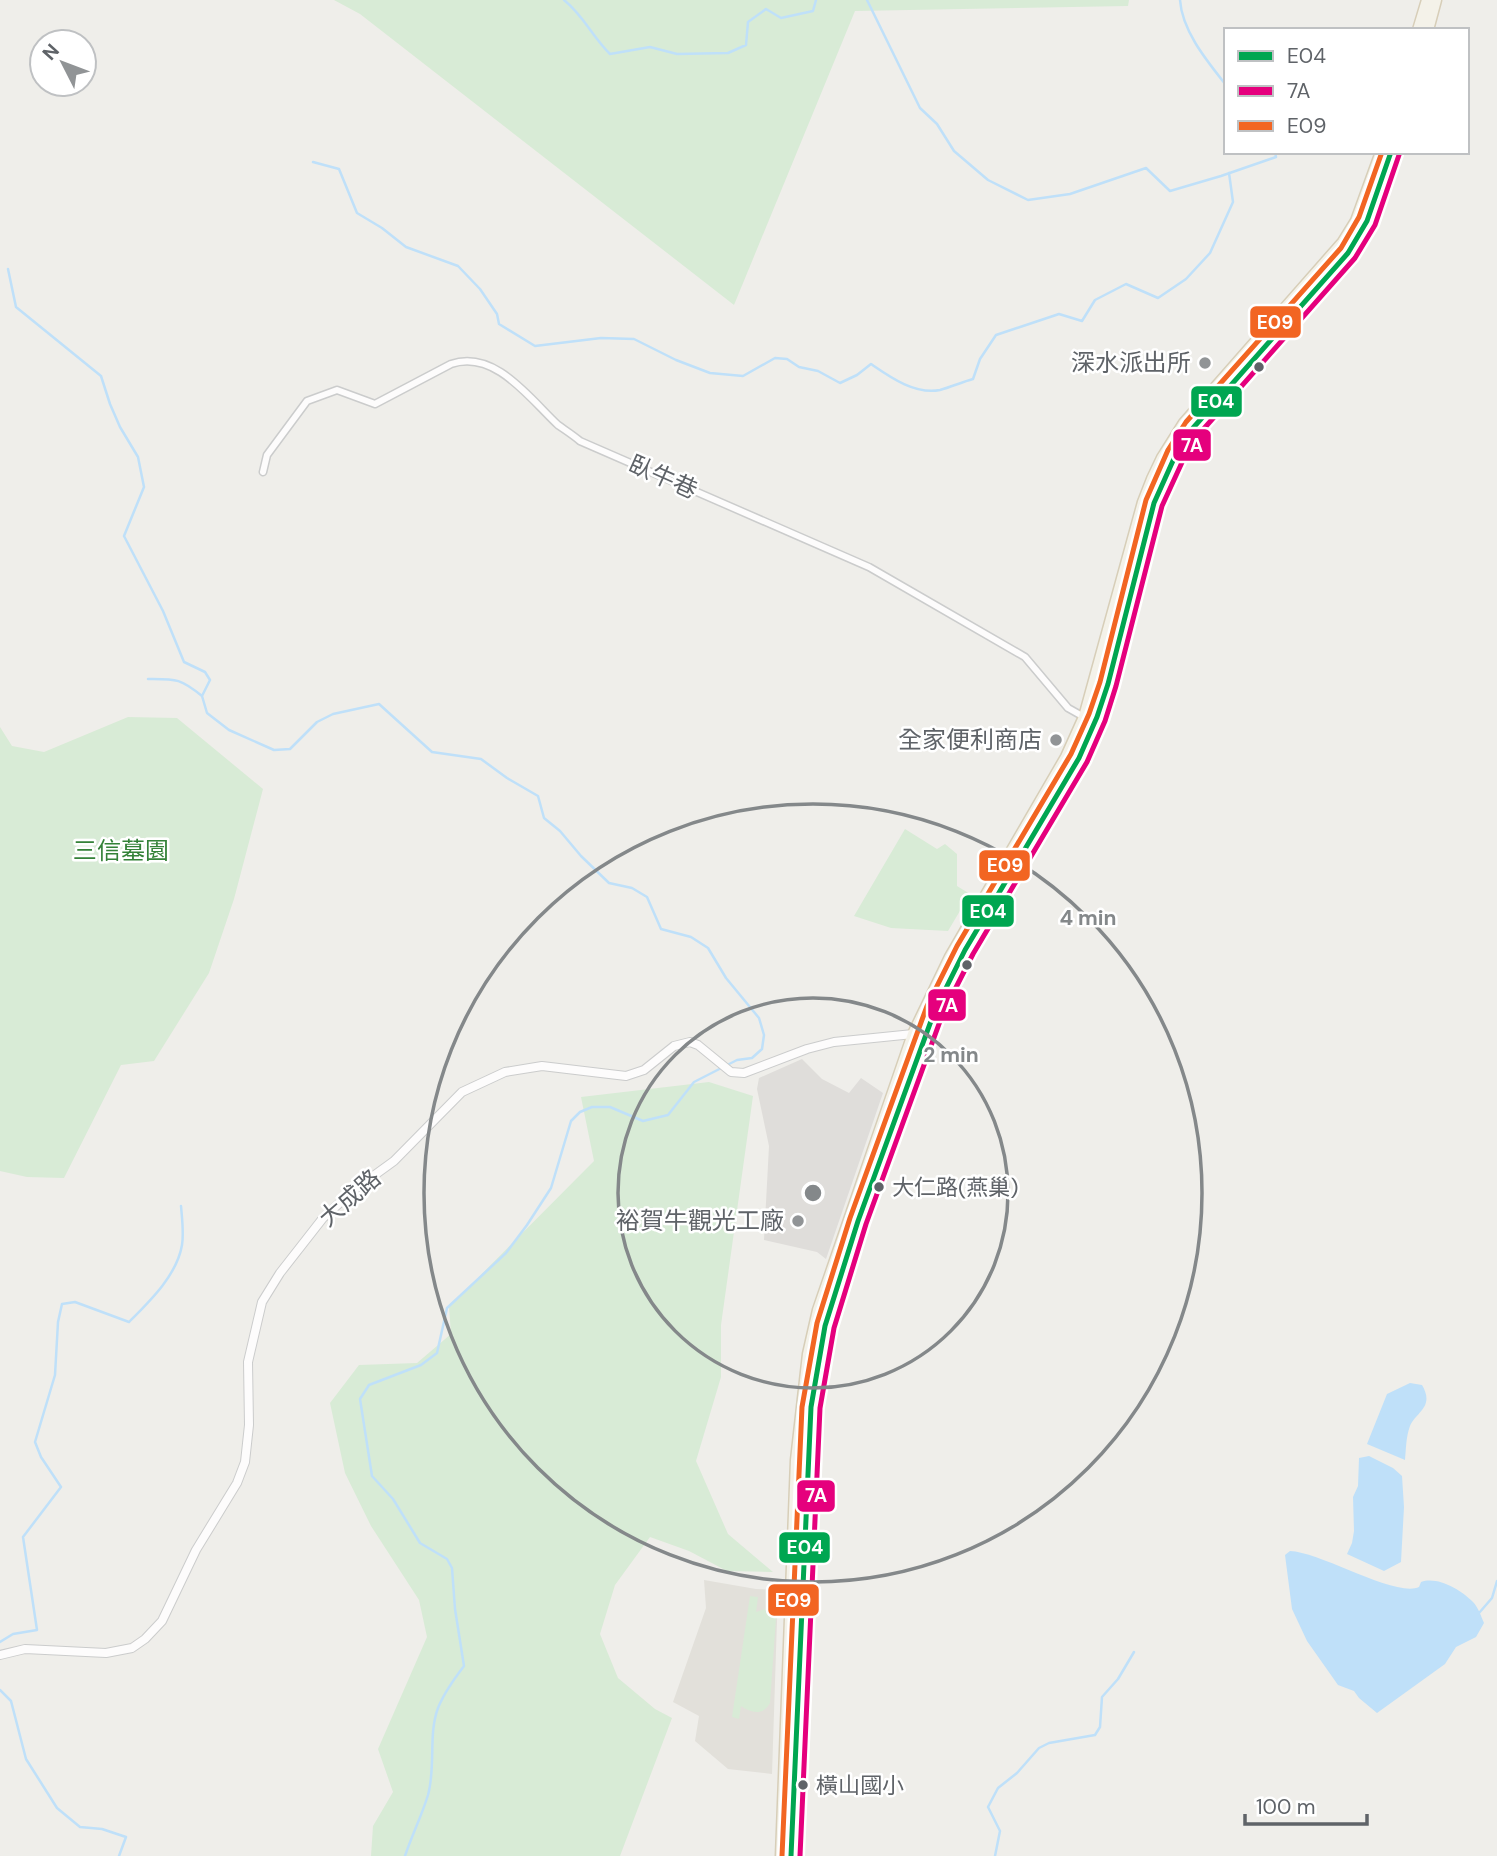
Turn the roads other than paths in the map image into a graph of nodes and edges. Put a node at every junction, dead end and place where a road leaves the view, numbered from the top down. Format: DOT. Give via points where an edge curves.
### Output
graph roads {
  1 [pos="1427,0"];
  2 [pos="1436,0"];
  3 [pos="1419,28"];
  4 [pos="1428,28"];
  5 [pos="1380,154"];
  6 [pos="1390,154"];
  7 [pos="262,472"];
  8 [pos="1097,717"];
  9 [pos="1084,718"];
  10 [pos="928,1030"];
  11 [pos="913,1034"];
  12 [pos="0,1655"];
  13 [pos="780,1856"];
  14 [pos="791,1856"];
  1 -- 3 [label="main road"];
  2 -- 4 [label="main road"];
  5 -- 9 [label="main road" via="1356,221 1343,242 1184,423 1162,458 1143,502"];
  6 -- 8 [label="main road" via="1367,221 1348,253 1208,411 1176,454 1154,503"];
  7 -- 9 [label="street, 臥牛巷" via="267,455 307,401 337,390 375,404 451,364 481,364 510,378 580,441 869,567 1004,643 1025,657 1064,704"];
  8 -- 9 [label="street"];
  8 -- 10 [label="main road" via="1079,758 965,950"];
  9 -- 11 [label="main road" via="950,957"];
  10 -- 11 [label="street, 大成路"];
  10 -- 14 [label="main road" via="858,1221 819,1351 808,1460"];
  11 -- 12 [label="street, 大成路" via="834,1042 744,1073 731,1072 690,1042 674,1046 644,1070 626,1076 542,1066 505,1072 462,1092 394,1161 323,1218 262,1302 248,1362 249,1426 244,1462 162,1621 132,1648 106,1653 24,1649"];
  11 -- 13 [label="main road" via="848,1217 807,1354 796,1461"];
}
